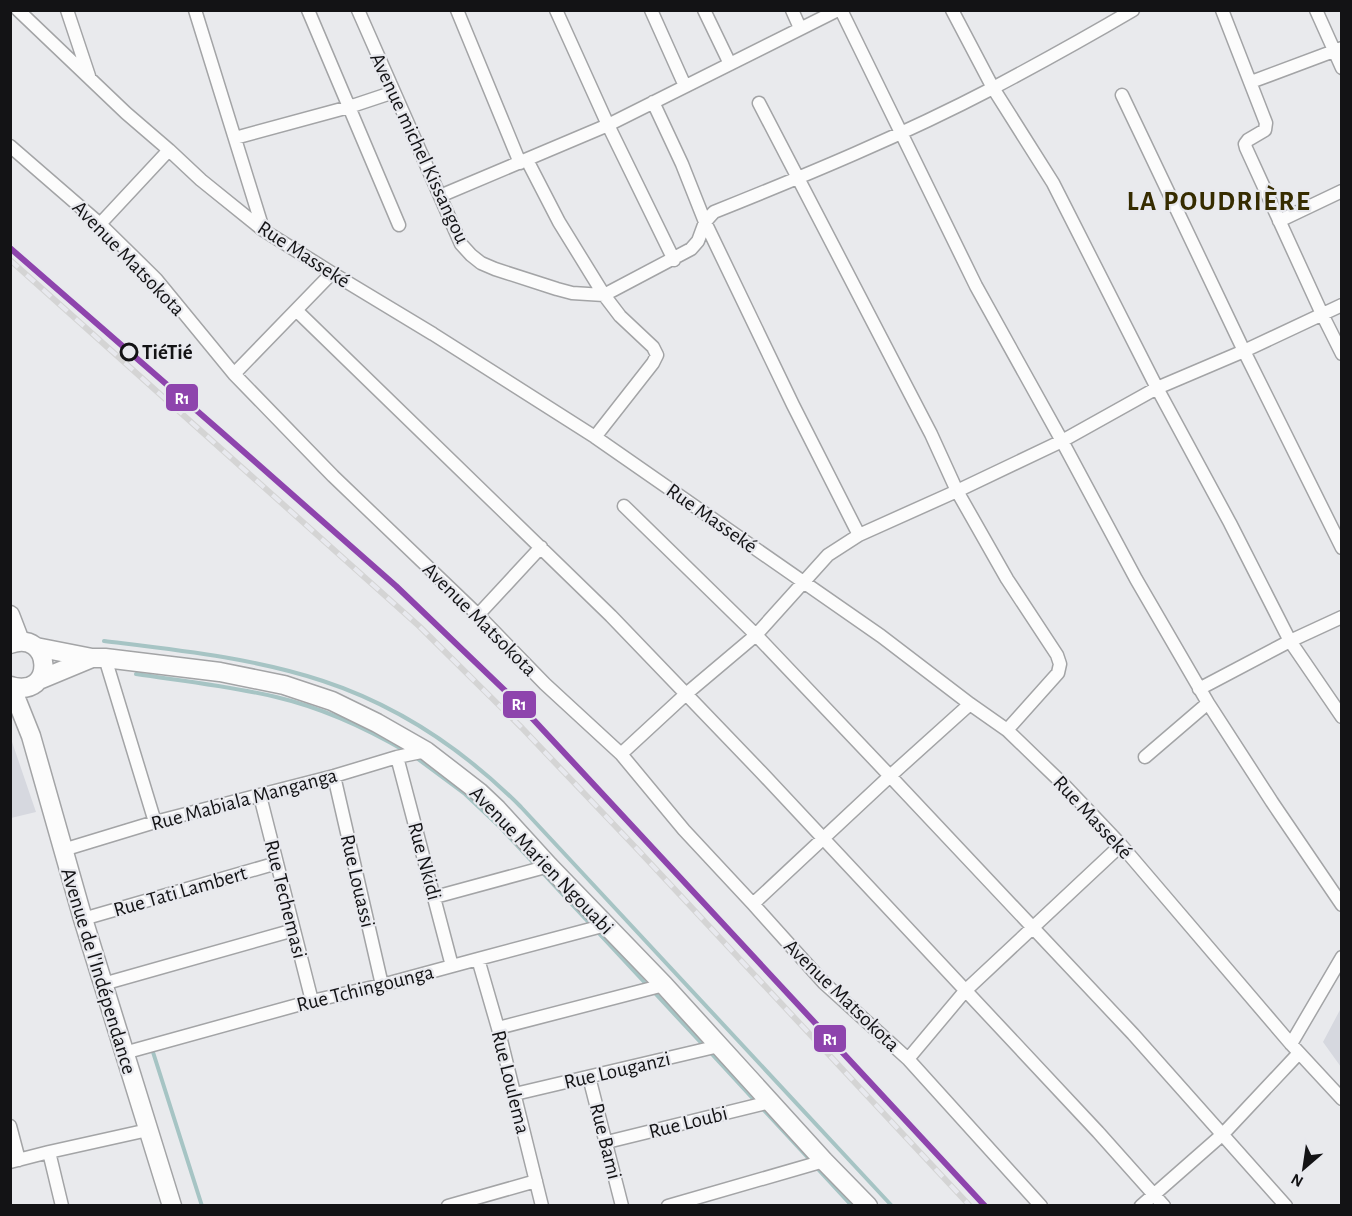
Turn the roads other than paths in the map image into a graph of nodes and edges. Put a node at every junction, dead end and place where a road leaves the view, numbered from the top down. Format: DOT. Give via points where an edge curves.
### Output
graph roads {
  1 [pos="17,10"];
  2 [pos="67,10"];
  3 [pos="195,10"];
  4 [pos="308,10"];
  5 [pos="358,10"];
  6 [pos="457,10"];
  7 [pos="556,10"];
  8 [pos="651,10"];
  9 [pos="704,10"];
  10 [pos="792,10"];
  11 [pos="839,10"];
  12 [pos="952,10"];
  13 [pos="1133,10"];
  14 [pos="1222,10"];
  15 [pos="1316,10"];
  16 [pos="10,15"];
  17 [pos="800,28"];
  18 [pos="1338,49"];
  19 [pos="730,64"];
  20 [pos="1341,68"];
  21 [pos="90,80"];
  22 [pos="1251,82"];
  23 [pos="685,86"];
  24 [pos="993,88"];
  25 [pos="394,92"];
  26 [pos="1122,95"];
  27 [pos="653,102"];
  28 [pos="759,103"];
  29 [pos="349,107"];
  30 [pos="608,125"];
  31 [pos="901,133"];
  32 [pos="235,138"];
  33 [pos="10,146"];
  34 [pos="169,150"];
  35 [pos="523,162"];
  36 [pos="797,179"];
  37 [pos="1341,191"];
  38 [pos="440,196"];
  39 [pos="1279,221"];
  40 [pos="705,222"];
  41 [pos="100,224"];
  42 [pos="399,225"];
  43 [pos="263,230"];
  44 [pos="674,260"];
  45 [pos="332,273"];
  46 [pos="604,296"];
  47 [pos="1341,305"];
  48 [pos="297,311"];
  49 [pos="1322,314"];
  50 [pos="1244,351"];
  51 [pos="1341,354"];
  52 [pos="234,374"];
  53 [pos="1157,388"];
  54 [pos="595,437"];
  55 [pos="1062,441"];
  56 [pos="957,491"];
  57 [pos="624,506"];
  58 [pos="859,535"];
  59 [pos="541,548"];
  60 [pos="1341,548"];
  61 [pos="805,582"];
  62 [pos="10,615"];
  63 [pos="478,615"];
  64 [pos="1341,617"];
  65 [pos="756,635"];
  66 [pos="1290,641"];
  67 [pos="22,644"];
  68 [pos="99,658"];
  69 [pos="36,682"];
  70 [pos="11,686"];
  71 [pos="1199,688"];
  72 [pos="686,694"];
  73 [pos="1208,703"];
  74 [pos="970,704"];
  75 [pos="1341,717"];
  76 [pos="1007,730"];
  77 [pos="31,736"];
  78 [pos="426,751"];
  79 [pos="621,754"];
  80 [pos="397,757"];
  81 [pos="1145,757"];
  82 [pos="334,776"];
  83 [pos="890,776"];
  84 [pos="260,795"];
  85 [pos="154,822"];
  86 [pos="823,840"];
  87 [pos="1121,845"];
  88 [pos="63,850"];
  89 [pos="277,863"];
  90 [pos="549,866"];
  91 [pos="435,897"];
  92 [pos="753,904"];
  93 [pos="1341,905"];
  94 [pos="83,919"];
  95 [pos="606,925"];
  96 [pos="1032,928"];
  97 [pos="294,930"];
  98 [pos="1341,957"];
  99 [pos="478,958"];
  100 [pos="452,966"];
  101 [pos="103,984"];
  102 [pos="663,985"];
  103 [pos="382,986"];
  104 [pos="965,991"];
  105 [pos="312,1001"];
  106 [pos="498,1028"];
  107 [pos="719,1046"];
  108 [pos="1295,1048"];
  109 [pos="124,1053"];
  110 [pos="908,1059"];
  111 [pos="590,1077"];
  112 [pos="515,1094"];
  113 [pos="1341,1099"];
  114 [pos="770,1102"];
  115 [pos="10,1126"];
  116 [pos="148,1130"];
  117 [pos="1223,1134"];
  118 [pos="607,1142"];
  119 [pos="48,1152"];
  120 [pos="15,1161"];
  121 [pos="824,1161"];
  122 [pos="536,1181"];
  123 [pos="1154,1194"];
  124 [pos="62,1206"];
  125 [pos="172,1206"];
  126 [pos="448,1206"];
  127 [pos="542,1206"];
  128 [pos="622,1206"];
  129 [pos="668,1206"];
  130 [pos="868,1206"];
  131 [pos="1041,1206"];
  132 [pos="1141,1206"];
  133 [pos="1164,1206"];
  134 [pos="1286,1206"];
  1 -- 16 [label="street"];
  1 -- 21 [label="street, Rue Masseké"];
  2 -- 21 [label="street"];
  3 -- 32 [label="street"];
  4 -- 29 [label="street"];
  5 -- 25 [label="street, Avenue michel Kissangou"];
  6 -- 35 [label="street"];
  7 -- 30 [label="street"];
  8 -- 23 [label="street"];
  9 -- 19 [label="street"];
  10 -- 17 [label="street"];
  11 -- 17 [label="street"];
  11 -- 31 [label="street"];
  12 -- 24 [label="street"];
  13 -- 24 [label="street"];
  14 -- 22 [label="street"];
  15 -- 18 [label="street"];
  17 -- 19 [label="street"];
  18 -- 20 [label="street"];
  18 -- 22 [label="street"];
  19 -- 23 [label="street"];
  21 -- 34 [label="street, Rue Masseké"];
  22 -- 39 [label="street" via="1267,127 1245,144"];
  23 -- 27 [label="street"];
  24 -- 31 [label="street"];
  24 -- 53 [label="street" via="1053,183"];
  25 -- 29 [label="street"];
  25 -- 38 [label="street, Avenue michel Kissangou"];
  26 -- 50 [label="street"];
  27 -- 30 [label="street"];
  27 -- 40 [label="street"];
  28 -- 36 [label="street"];
  29 -- 32 [label="street"];
  29 -- 42 [label="street"];
  30 -- 35 [label="street"];
  30 -- 44 [label="street"];
  31 -- 36 [label="street"];
  31 -- 55 [label="street" via="976,286"];
  32 -- 43 [label="street"];
  33 -- 41 [label="street, Avenue Matsokota"];
  34 -- 41 [label="street"];
  34 -- 43 [label="street, Rue Masseké"];
  35 -- 38 [label="street"];
  35 -- 46 [label="street"];
  36 -- 40 [label="street" via="714,212"];
  36 -- 56 [label="street"];
  37 -- 39 [label="street"];
  38 -- 46 [label="street, Avenue michel Kissangou" via="461,244 481,262 557,289"];
  39 -- 49 [label="street"];
  40 -- 44 [label="street" via="698,241"];
  40 -- 58 [label="street"];
  41 -- 52 [label="street, Avenue Matsokota" via="156,279"];
  43 -- 45 [label="street, Rue Masseké"];
  44 -- 46 [label="street"];
  45 -- 48 [label="street"];
  45 -- 54 [label="street, Rue Masseké"];
  46 -- 54 [label="street" via="657,356"];
  47 -- 49 [label="street"];
  48 -- 52 [label="street"];
  48 -- 59 [label="street"];
  49 -- 50 [label="street"];
  49 -- 51 [label="street"];
  50 -- 53 [label="street"];
  50 -- 60 [label="street"];
  52 -- 63 [label="street, Avenue Matsokota" via="333,476"];
  53 -- 55 [label="street"];
  53 -- 66 [label="street"];
  54 -- 61 [label="street, Rue Masseké"];
  55 -- 56 [label="street"];
  55 -- 71 [label="street"];
  56 -- 58 [label="street"];
  56 -- 76 [label="street" via="1060,664 1058,673"];
  57 -- 65 [label="street"];
  58 -- 61 [label="street" via="828,555"];
  59 -- 63 [label="street"];
  59 -- 72 [label="street"];
  61 -- 65 [label="street"];
  61 -- 74 [label="street, Rue Masseké"];
  62 -- 67 [label="street"];
  63 -- 79 [label="street, Avenue Matsokota"];
  64 -- 66 [label="street"];
  65 -- 72 [label="street"];
  65 -- 83 [label="street"];
  66 -- 71 [label="street"];
  66 -- 75 [label="street"];
  67 -- 68 [label="street, Avenue Marien Ngouabi"];
  67 -- 69 [label="street, Avenue de l'Indépendance" via="44,659 43,674"];
  68 -- 69 [label="street, Avenue Marien Ngouabi"];
  68 -- 78 [label="street, Avenue Marien Ngouabi" via="220,672 284,685 332,701"];
  68 -- 85 [label="street"];
  69 -- 70 [label="street, Avenue Marien Ngouabi" via="27,688"];
  69 -- 77 [label="street, Avenue de l'Indépendance"];
  70 -- 77 [label="street, Avenue de l'Indépendance"];
  71 -- 73 [label="street"];
  72 -- 79 [label="street"];
  72 -- 86 [label="street"];
  73 -- 81 [label="street"];
  73 -- 93 [label="street"];
  74 -- 76 [label="street, Rue Masseké"];
  74 -- 83 [label="street"];
  76 -- 87 [label="street, Rue Masseké"];
  77 -- 88 [label="street, Avenue de l'Indépendance"];
  78 -- 80 [label="street, Rue Mabiala Manganga"];
  78 -- 90 [label="street, Avenue Marien Ngouabi" via="485,798"];
  79 -- 92 [label="street, Avenue Matsokota"];
  80 -- 82 [label="street, Rue Mabiala Manganga"];
  80 -- 91 [label="street, Rue Nkidi"];
  82 -- 84 [label="street, Rue Mabiala Manganga"];
  82 -- 103 [label="street, Rue Louassi"];
  83 -- 86 [label="street"];
  83 -- 96 [label="street"];
  84 -- 85 [label="street, Rue Mabiala Manganga"];
  84 -- 89 [label="street, Rue Techemasi"];
  85 -- 88 [label="street, Rue Mabiala Manganga"];
  86 -- 92 [label="street"];
  86 -- 104 [label="street"];
  87 -- 96 [label="street"];
  87 -- 108 [label="street, Rue Masseké"];
  88 -- 94 [label="street, Avenue de l'Indépendance"];
  89 -- 94 [label="street, Rue Tati Lambert"];
  89 -- 97 [label="street, Rue Techemasi"];
  90 -- 91 [label="street"];
  90 -- 95 [label="street, Avenue Marien Ngouabi"];
  91 -- 100 [label="street, Rue Nkidi"];
  92 -- 110 [label="street, Avenue Matsokota" via="824,983"];
  94 -- 101 [label="street, Avenue de l'Indépendance"];
  95 -- 99 [label="street, Rue Tchingounga"];
  95 -- 102 [label="street, Avenue Marien Ngouabi"];
  96 -- 104 [label="street"];
  96 -- 117 [label="street"];
  97 -- 101 [label="street"];
  97 -- 105 [label="street, Rue Techemasi"];
  98 -- 108 [label="street"];
  99 -- 100 [label="street, Rue Tchingounga"];
  99 -- 106 [label="street, Rue Loulema"];
  100 -- 103 [label="street, Rue Tchingounga"];
  101 -- 109 [label="street, Avenue de l'Indépendance"];
  102 -- 106 [label="street"];
  102 -- 107 [label="street, Avenue Marien Ngouabi"];
  103 -- 105 [label="street, Rue Tchingounga"];
  104 -- 110 [label="street"];
  104 -- 123 [label="street"];
  105 -- 109 [label="street, Rue Tchingounga"];
  106 -- 112 [label="street, Rue Loulema"];
  107 -- 111 [label="street, Rue Louganzi"];
  107 -- 114 [label="street, Avenue Marien Ngouabi"];
  108 -- 113 [label="street, Rue Masseké"];
  108 -- 117 [label="street"];
  109 -- 116 [label="street, Avenue de l'Indépendance"];
  110 -- 131 [label="street, Avenue Matsokota"];
  111 -- 112 [label="street, Rue Louganzi"];
  111 -- 118 [label="street, Rue Bami"];
  112 -- 122 [label="street, Rue Loulema"];
  114 -- 118 [label="street, Rue Loubi"];
  114 -- 121 [label="street, Avenue Marien Ngouabi"];
  115 -- 120 [label="street"];
  116 -- 119 [label="street"];
  116 -- 125 [label="street, Avenue de l'Indépendance"];
  117 -- 123 [label="street"];
  117 -- 134 [label="street"];
  118 -- 128 [label="street, Rue Bami"];
  119 -- 120 [label="street"];
  119 -- 124 [label="street"];
  121 -- 129 [label="street"];
  121 -- 130 [label="street, Avenue Marien Ngouabi"];
  122 -- 126 [label="street"];
  122 -- 127 [label="street, Rue Loulema"];
  123 -- 132 [label="street"];
  123 -- 133 [label="street"];
}
